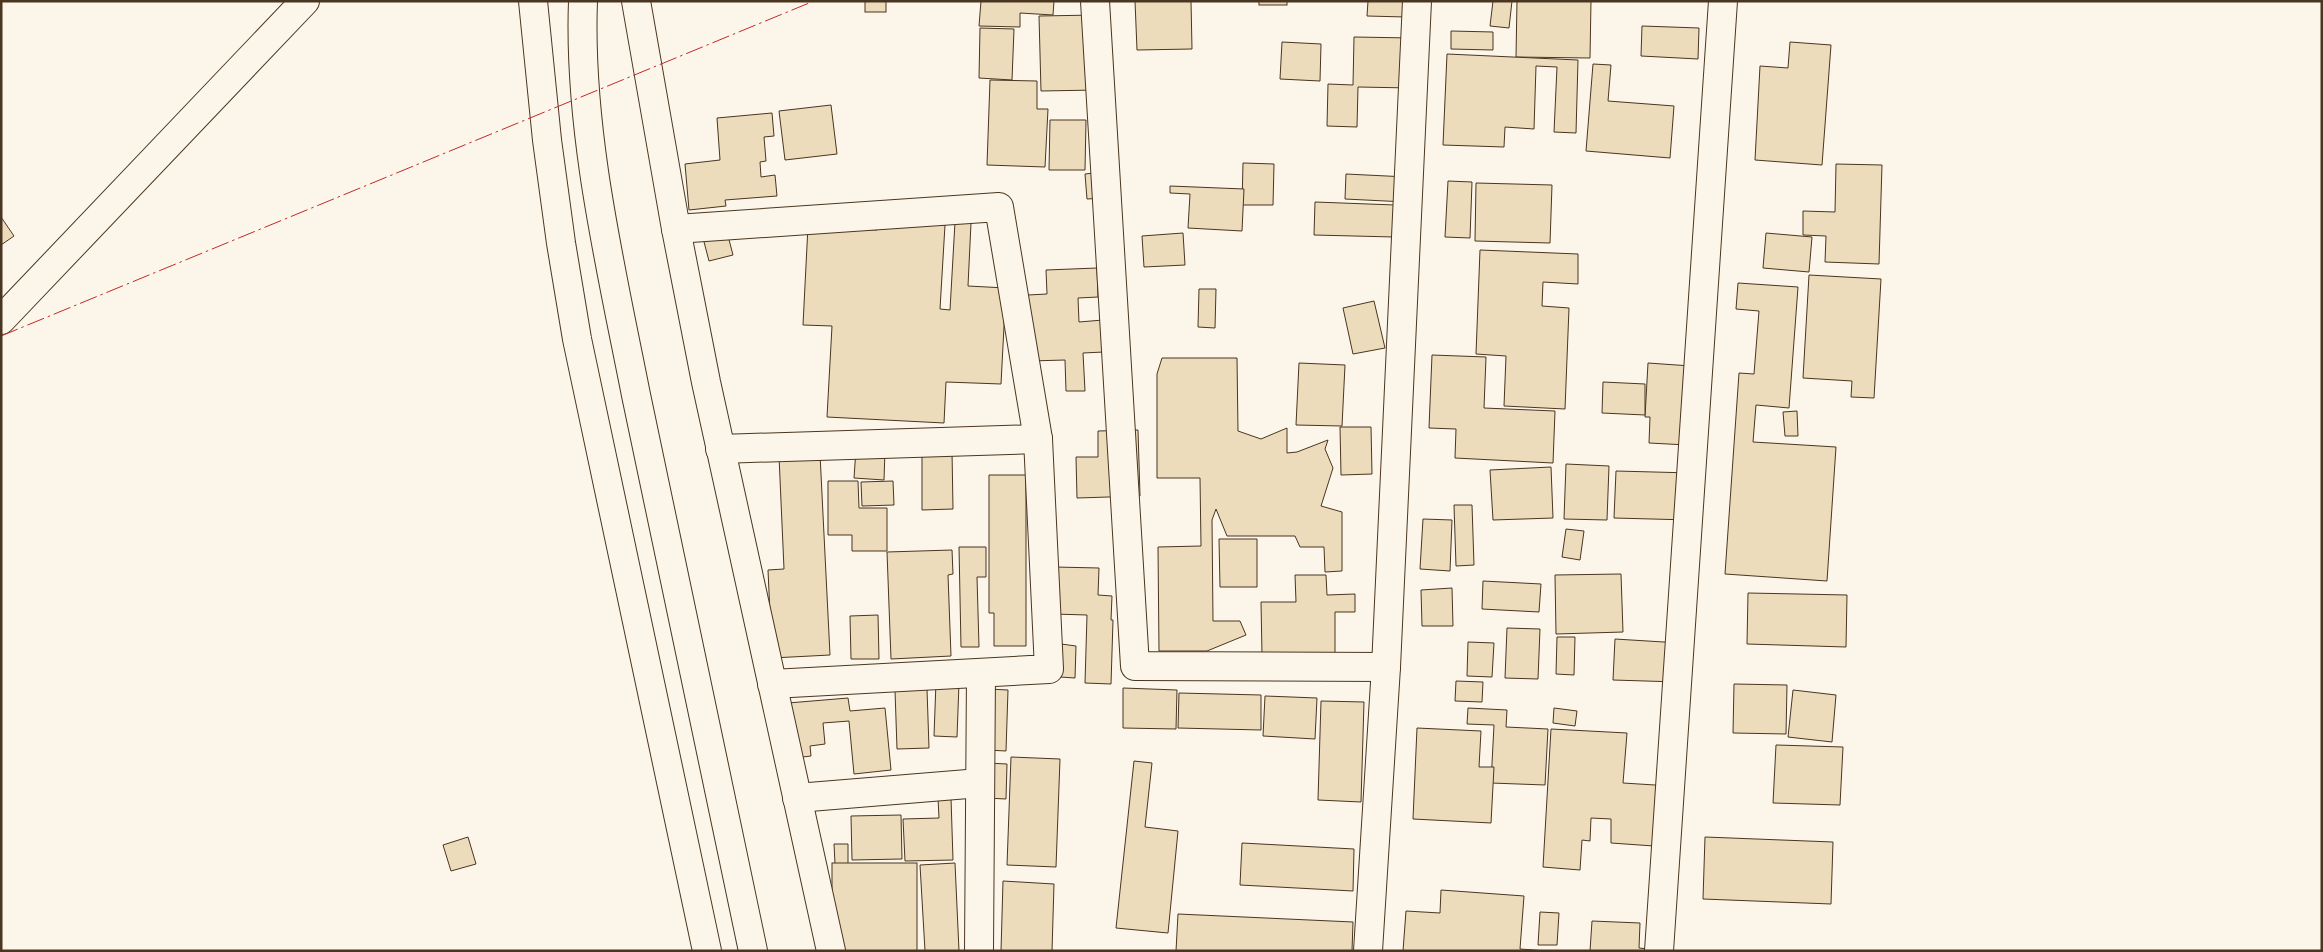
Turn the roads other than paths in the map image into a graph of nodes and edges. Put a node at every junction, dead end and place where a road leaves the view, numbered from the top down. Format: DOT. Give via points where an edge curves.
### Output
graph roads {
  1 [pos="305,1"];
  2 [pos="533,1"];
  3 [pos="583,1"];
  4 [pos="636,1"];
  5 [pos="1095,1"];
  6 [pos="1417,1"];
  7 [pos="1723,1"];
  8 [pos="676,229"];
  9 [pos="1,320"];
  10 [pos="1038,439"];
  11 [pos="720,448"];
  12 [pos="1386,667"];
  13 [pos="981,672"];
  14 [pos="772,684"];
  15 [pos="980,782"];
  16 [pos="797,798"];
  17 [pos="707,951"];
  18 [pos="753,951"];
  19 [pos="830,951"];
  20 [pos="979,951"];
  21 [pos="1368,951"];
  22 [pos="1658,951"];
  1 -- 9 [label="street"];
  2 -- 17 [label="street" via="547,140 577,339"];
  3 -- 18 [label="street" via="587,118 615,286"];
  4 -- 8 [label="street"];
  5 -- 12 [label="street" via="1135,666"];
  6 -- 12 [label="street"];
  7 -- 22 [label="street"];
  8 -- 10 [label="street" via="999,207"];
  8 -- 11 [label="street"];
  10 -- 11 [label="street"];
  10 -- 13 [label="street" via="1049,669"];
  11 -- 14 [label="street"];
  12 -- 21 [label="street"];
  13 -- 14 [label="street"];
  13 -- 15 [label="street"];
  14 -- 16 [label="street"];
  15 -- 16 [label="street"];
  15 -- 20 [label="street"];
  16 -- 19 [label="street"];
}
